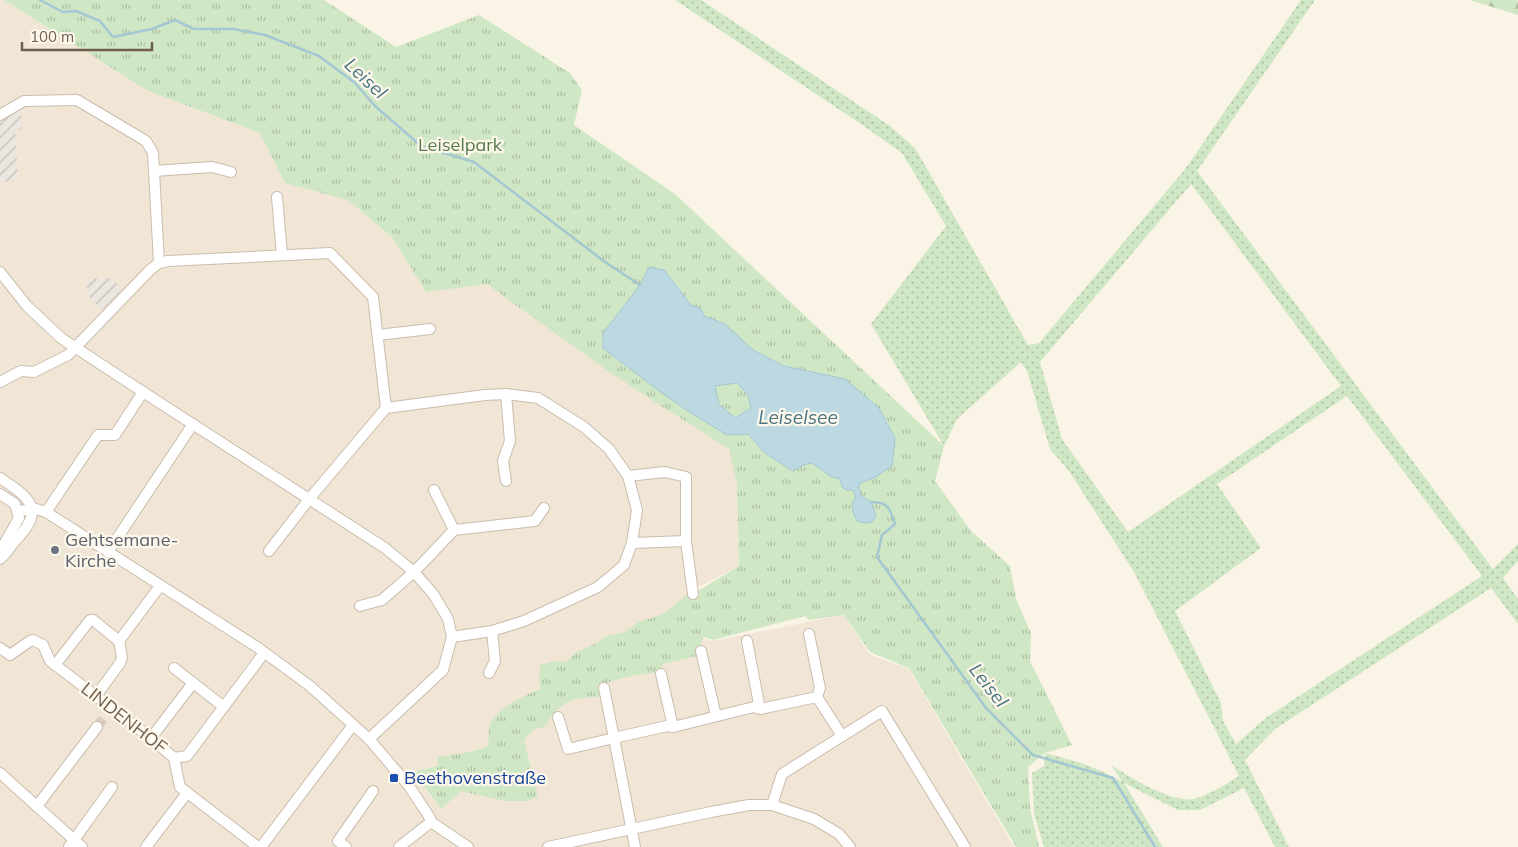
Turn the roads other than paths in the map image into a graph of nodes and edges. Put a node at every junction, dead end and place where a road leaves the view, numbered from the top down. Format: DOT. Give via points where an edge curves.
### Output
graph roads {
  1 [pos="0,115"];
  2 [pos="154,171"];
  3 [pos="232,172"];
  4 [pos="277,197"];
  5 [pos="282,255"];
  6 [pos="159,263"];
  7 [pos="0,272"];
  8 [pos="430,329"];
  9 [pos="378,335"];
  10 [pos="76,348"];
  11 [pos="0,382"];
  12 [pos="143,392"];
  13 [pos="506,394"];
  14 [pos="386,408"];
  15 [pos="193,424"];
  16 [pos="628,476"];
  17 [pos="0,478"];
  18 [pos="506,481"];
  19 [pos="434,490"];
  20 [pos="0,494"];
  21 [pos="310,498"];
  22 [pos="544,508"];
  23 [pos="31,509"];
  24 [pos="18,511"];
  25 [pos="46,512"];
  26 [pos="454,530"];
  27 [pos="686,541"];
  28 [pos="632,543"];
  29 [pos="0,551"];
  30 [pos="269,551"];
  31 [pos="108,552"];
  32 [pos="0,559"];
  33 [pos="414,572"];
  34 [pos="160,586"];
  35 [pos="693,594"];
  36 [pos="360,606"];
  37 [pos="492,631"];
  38 [pos="809,634"];
  39 [pos="452,637"];
  40 [pos="119,641"];
  41 [pos="747,641"];
  42 [pos="0,648"];
  43 [pos="701,651"];
  44 [pos="264,653"];
  45 [pos="55,665"];
  46 [pos="174,668"];
  47 [pos="489,672"];
  48 [pos="661,674"];
  49 [pos="193,683"];
  50 [pos="604,688"];
  51 [pos="96,696"];
  52 [pos="817,697"];
  53 [pos="224,707"];
  54 [pos="760,709"];
  55 [pos="716,716"];
  56 [pos="558,717"];
  57 [pos="353,725"];
  58 [pos="97,727"];
  59 [pos="672,728"];
  60 [pos="842,736"];
  61 [pos="152,738"];
  62 [pos="614,738"];
  63 [pos="369,739"];
  64 [pos="174,758"];
  65 [pos="0,774"];
  66 [pos="112,788"];
  67 [pos="373,791"];
  68 [pos="187,793"];
  69 [pos="772,805"];
  70 [pos="37,806"];
  71 [pos="431,822"];
  72 [pos="632,830"];
  73 [pos="75,844"];
  74 [pos="146,847"];
  75 [pos="259,847"];
  76 [pos="346,847"];
  77 [pos="400,847"];
  78 [pos="468,847"];
  79 [pos="548,847"];
  80 [pos="635,847"];
  81 [pos="850,847"];
  82 [pos="965,847"];
  1 -- 2 [label="street" via="24,101 77,100 146,141 153,153"];
  2 -- 3 [label="street" via="212,167"];
  2 -- 6 [label="street"];
  4 -- 5 [label="street"];
  5 -- 6 [label="street"];
  5 -- 9 [label="street" via="330,253 373,297"];
  6 -- 10 [label="street"];
  7 -- 10 [label="street" via="27,306"];
  8 -- 9 [label="street"];
  9 -- 14 [label="street"];
  10 -- 11 [label="street" via="34,372 21,371"];
  10 -- 12 [label="street"];
  12 -- 15 [label="street"];
  12 -- 25 [label="street" via="115,435 98,435"];
  13 -- 14 [label="street"];
  13 -- 16 [label="street" via="538,398 584,427 609,449"];
  13 -- 18 [label="street" via="510,442 503,461"];
  14 -- 21 [label="street"];
  15 -- 21 [label="street"];
  15 -- 31 [label="street"];
  16 -- 27 [label="street" via="665,472 686,477"];
  16 -- 28 [label="street" via="636,510"];
  17 -- 23 [label="street" via="22,493"];
  19 -- 26 [label="street"];
  20 -- 24 [label="street"];
  21 -- 30 [label="street"];
  21 -- 33 [label="street" via="385,548"];
  22 -- 26 [label="street" via="535,521"];
  23 -- 24 [label="street"];
  23 -- 25 [label="street"];
  23 -- 32 [label="street" via="28,527"];
  24 -- 29 [label="street" via="18,521"];
  25 -- 31 [label="street"];
  26 -- 33 [label="street"];
  27 -- 28 [label="street"];
  27 -- 35 [label="street"];
  28 -- 37 [label="street" via="624,565 598,587 524,621"];
  31 -- 34 [label="street"];
  33 -- 36 [label="street" via="382,600"];
  33 -- 39 [label="street" via="434,595 448,619"];
  34 -- 40 [label="street"];
  34 -- 44 [label="street"];
  37 -- 39 [label="street"];
  37 -- 47 [label="street" via="495,661"];
  38 -- 52 [label="street" via="820,688"];
  39 -- 63 [label="street" via="443,670"];
  40 -- 45 [label="street" via="90,620"];
  40 -- 51 [label="street" via="120,663"];
  41 -- 54 [label="street"];
  42 -- 45 [label="street, LINDENHOF" via="10,655 33,640 43,645"];
  43 -- 55 [label="street"];
  44 -- 53 [label="street"];
  44 -- 57 [label="street" via="310,686"];
  45 -- 51 [label="street, LINDENHOF"];
  46 -- 49 [label="street"];
  48 -- 59 [label="street"];
  49 -- 53 [label="street"];
  49 -- 61 [label="street"];
  50 -- 62 [label="street"];
  51 -- 61 [label="street, LINDENHOF" via="109,711"];
  52 -- 54 [label="street"];
  52 -- 60 [label="street"];
  53 -- 64 [label="street" via="187,756"];
  54 -- 55 [label="street" via="754,707"];
  55 -- 59 [label="street"];
  56 -- 62 [label="street" via="568,749"];
  57 -- 63 [label="street"];
  57 -- 75 [label="street"];
  58 -- 70 [label="street"];
  59 -- 62 [label="street" via="667,726"];
  60 -- 69 [label="street" via="782,774"];
  60 -- 82 [label="street" via="882,711"];
  61 -- 64 [label="street, LINDENHOF"];
  62 -- 72 [label="street"];
  63 -- 71 [label="street" via="409,786"];
  64 -- 68 [label="street, LINDENHOF" via="180,787"];
  65 -- 70 [label="street"];
  66 -- 73 [label="street"];
  67 -- 76 [label="street" via="338,841"];
  68 -- 74 [label="street"];
  68 -- 75 [label="street, LINDENHOF"];
  69 -- 72 [label="street" via="739,807"];
  69 -- 81 [label="street" via="814,818 839,834"];
  70 -- 73 [label="street"];
  71 -- 77 [label="street"];
  71 -- 78 [label="street"];
  72 -- 79 [label="street"];
  72 -- 80 [label="street"];
}
